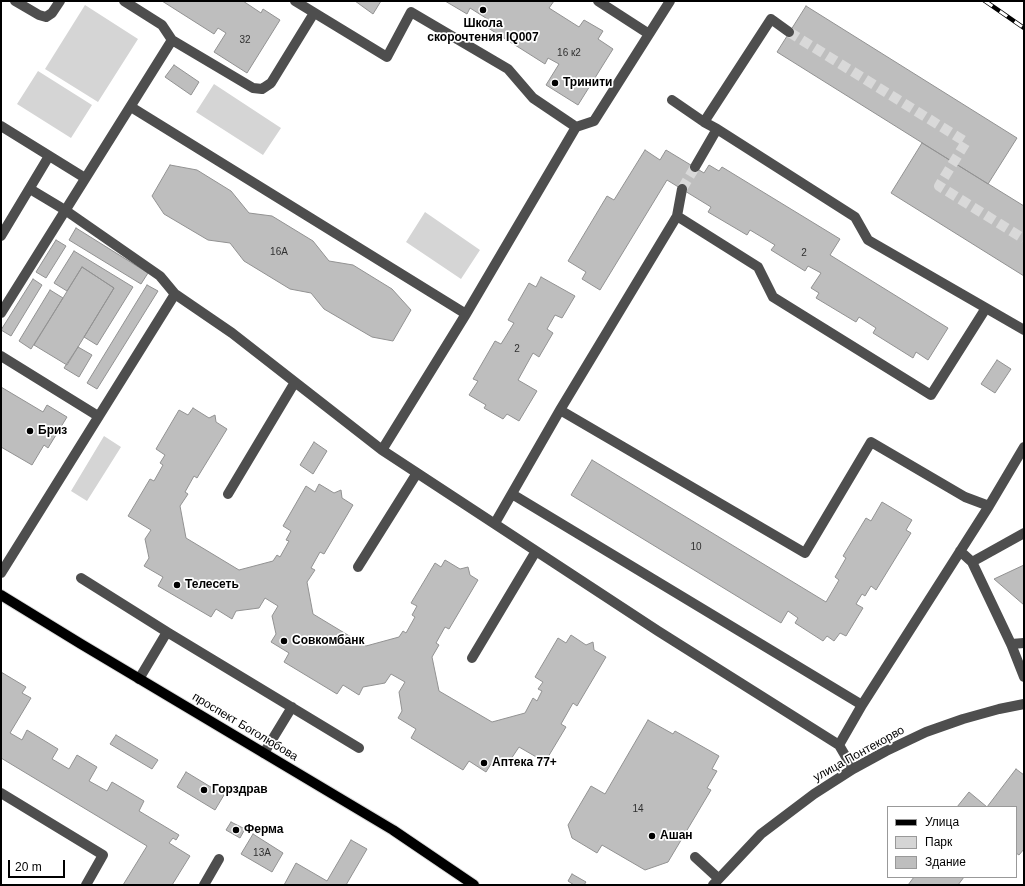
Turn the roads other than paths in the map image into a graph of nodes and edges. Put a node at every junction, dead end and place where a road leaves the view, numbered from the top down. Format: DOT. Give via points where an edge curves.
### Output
graph roads {
  1 [pos="15,1"];
  2 [pos="60,1"];
  3 [pos="124,1"];
  4 [pos="295,1"];
  5 [pos="598,1"];
  6 [pos="670,1"];
  7 [pos="314,13"];
  8 [pos="790,32"];
  9 [pos="650,34"];
  10 [pos="172,40"];
  11 [pos="672,100"];
  12 [pos="130,107"];
  13 [pos="704,122"];
  14 [pos="1,126"];
  15 [pos="576,127"];
  16 [pos="718,129"];
  17 [pos="50,156"];
  18 [pos="695,167"];
  19 [pos="85,178"];
  20 [pos="30,189"];
  21 [pos="682,189"];
  22 [pos="65,210"];
  23 [pos="676,216"];
  24 [pos="1,236"];
  25 [pos="175,294"];
  26 [pos="986,308"];
  27 [pos="1,313"];
  28 [pos="466,314"];
  29 [pos="1024,330"];
  30 [pos="1,356"];
  31 [pos="295,382"];
  32 [pos="560,410"];
  33 [pos="98,416"];
  34 [pos="1024,447"];
  35 [pos="382,450"];
  36 [pos="417,473"];
  37 [pos="228,494"];
  38 [pos="512,494"];
  39 [pos="989,506"];
  40 [pos="495,523"];
  41 [pos="1024,533"];
  42 [pos="536,551"];
  43 [pos="960,551"];
  44 [pos="972,562"];
  45 [pos="358,567"];
  46 [pos="1,573"];
  47 [pos="81,578"];
  48 [pos="1,595"];
  49 [pos="167,632"];
  50 [pos="1011,644"];
  51 [pos="1024,644"];
  52 [pos="472,658"];
  53 [pos="1024,677"];
  54 [pos="139,679"];
  55 [pos="1024,704"];
  56 [pos="862,705"];
  57 [pos="292,707"];
  58 [pos="838,745"];
  59 [pos="359,748"];
  60 [pos="264,753"];
  61 [pos="853,769"];
  62 [pos="1,793"];
  63 [pos="695,857"];
  64 [pos="219,859"];
  65 [pos="716,882"];
  66 [pos="86,885"];
  67 [pos="204,885"];
  68 [pos="474,885"];
  1 -- 2 [label="street" via="46,17"];
  3 -- 10 [label="street" via="162,25"];
  4 -- 7 [label="street"];
  5 -- 9 [label="street"];
  6 -- 9 [label="street"];
  7 -- 10 [label="street" via="271,83 262,89 253,88"];
  7 -- 15 [label="street" via="387,57 411,12 508,69 533,98"];
  8 -- 13 [label="street" via="770,19"];
  9 -- 15 [label="street" via="594,122"];
  10 -- 12 [label="street"];
  11 -- 13 [label="street"];
  12 -- 19 [label="street"];
  12 -- 28 [label="street"];
  13 -- 16 [label="street"];
  14 -- 17 [label="street"];
  15 -- 28 [label="street"];
  16 -- 18 [label="street"];
  16 -- 26 [label="street" via="856,217 868,240"];
  17 -- 19 [label="street"];
  17 -- 20 [label="street"];
  19 -- 22 [label="street"];
  20 -- 22 [label="street"];
  20 -- 24 [label="street"];
  21 -- 23 [label="street"];
  22 -- 25 [label="street" via="160,276"];
  22 -- 27 [label="street"];
  23 -- 26 [label="street" via="758,267 773,297 931,395"];
  23 -- 32 [label="street"];
  25 -- 31 [label="street"];
  25 -- 33 [label="street"];
  26 -- 29 [label="street"];
  28 -- 35 [label="street"];
  30 -- 33 [label="street"];
  31 -- 35 [label="street"];
  31 -- 37 [label="street"];
  32 -- 38 [label="street"];
  32 -- 39 [label="street" via="805,553 871,442 965,496"];
  33 -- 46 [label="street"];
  34 -- 39 [label="street"];
  35 -- 36 [label="street"];
  36 -- 40 [label="street"];
  36 -- 45 [label="street"];
  38 -- 40 [label="street"];
  38 -- 56 [label="street"];
  39 -- 43 [label="street"];
  40 -- 42 [label="street"];
  41 -- 44 [label="street"];
  42 -- 52 [label="street"];
  42 -- 58 [label="street"];
  43 -- 44 [label="street"];
  43 -- 56 [label="street"];
  44 -- 50 [label="street"];
  47 -- 49 [label="street"];
  48 -- 54 [label="main road, проспект Боголюбова"];
  49 -- 54 [label="street"];
  49 -- 57 [label="street"];
  50 -- 51 [label="street"];
  50 -- 53 [label="street"];
  54 -- 60 [label="main road, проспект Боголюбова"];
  55 -- 61 [label="street, улица Понтекорво" via="992,711 926,732"];
  56 -- 58 [label="street"];
  57 -- 59 [label="street"];
  57 -- 60 [label="street"];
  58 -- 61 [label="street"];
  60 -- 68 [label="main road, проспект Боголюбова" via="394,830"];
  61 -- 65 [label="street, улица Понтекорво" via="814,794 761,834"];
  62 -- 66 [label="street" via="103,855"];
  63 -- 65 [label="street"];
  64 -- 67 [label="street"];
}
